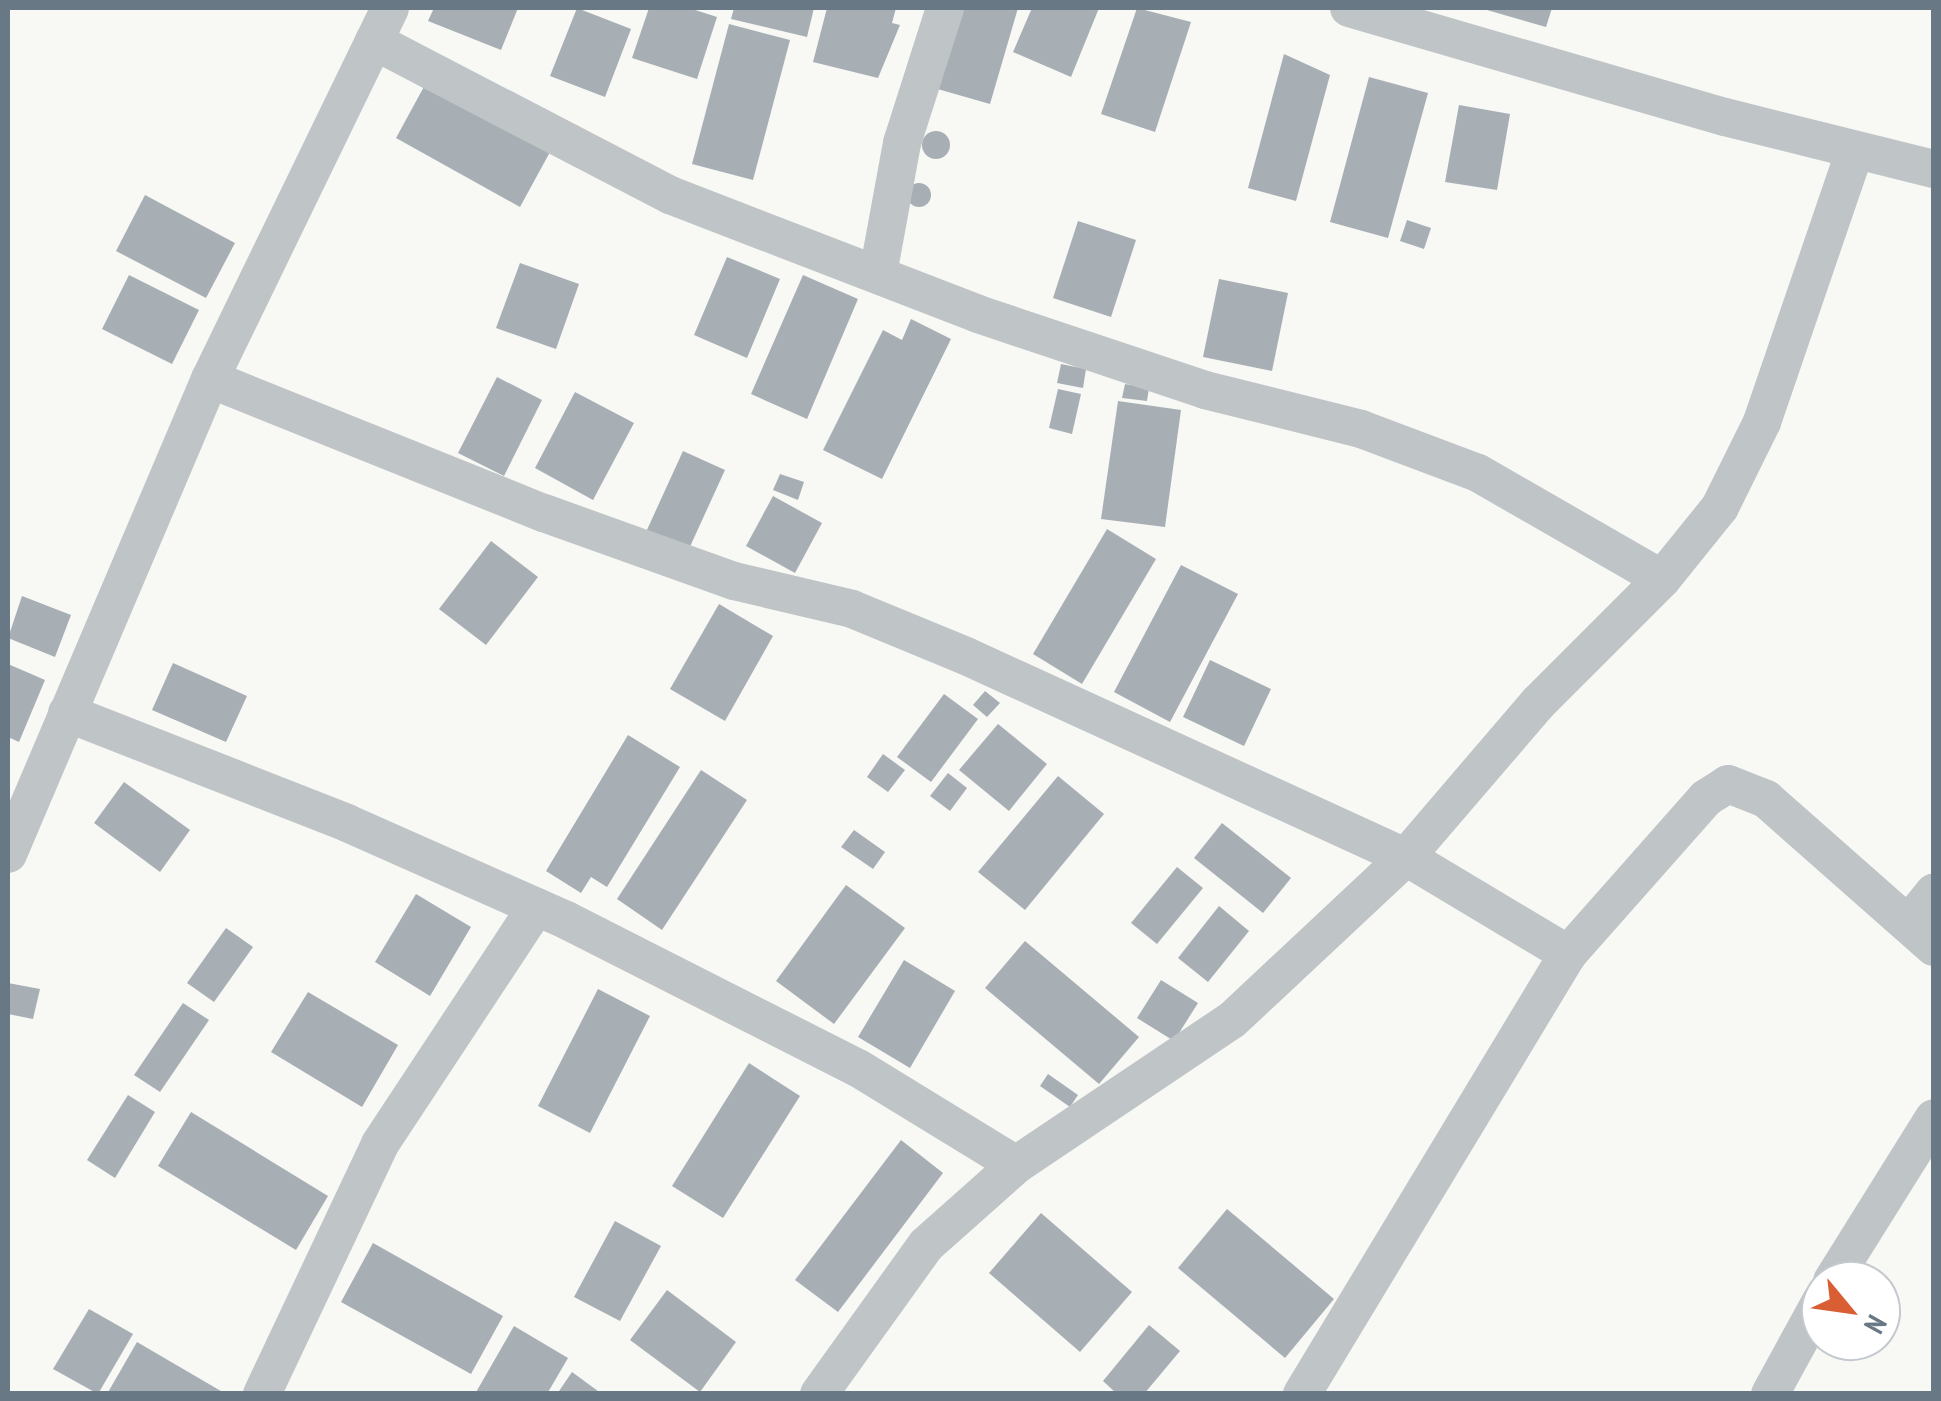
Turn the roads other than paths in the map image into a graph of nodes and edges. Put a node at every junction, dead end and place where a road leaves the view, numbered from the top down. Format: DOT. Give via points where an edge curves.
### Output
graph roads {
  1 [pos="945,8"];
  2 [pos="1349,8"];
  3 [pos="382,24"];
  4 [pos="1856,150"];
  5 [pos="1934,169"];
  6 [pos="878,274"];
  7 [pos="210,380"];
  8 [pos="1662,578"];
  9 [pos="67,713"];
  10 [pos="8,854"];
  11 [pos="1406,857"];
  12 [pos="1934,892"];
  13 [pos="536,906"];
  14 [pos="1922,934"];
  15 [pos="1568,954"];
  16 [pos="1934,1118"];
  17 [pos="1016,1165"];
  18 [pos="1845,1261"];
  19 [pos="1801,1337"];
  20 [pos="262,1394"];
  21 [pos="819,1394"];
  22 [pos="1302,1394"];
  23 [pos="1770,1394"];
  1 -- 6 [label="street" via="902,143"];
  2 -- 4 [label="street"];
  3 -- 6 [label="street" via="670,194"];
  3 -- 7 [label="street"];
  4 -- 5 [label="street"];
  4 -- 8 [label="street" via="1762,422 1720,508"];
  6 -- 8 [label="street" via="1205,390 1361,429 1478,473"];
  7 -- 9 [label="street"];
  7 -- 11 [label="street" via="699,569 852,608"];
  8 -- 11 [label="street" via="1540,702"];
  9 -- 10 [label="street"];
  9 -- 13 [label="street" via="348,823"];
  11 -- 15 [label="street"];
  11 -- 17 [label="street" via="1232,1020"];
  12 -- 14 [label="street"];
  13 -- 17 [label="street" via="858,1068"];
  13 -- 20 [label="street" via="380,1144"];
  14 -- 15 [label="street" via="1766,798 1728,784 1706,798"];
  15 -- 22 [label="street"];
  16 -- 18 [label="street"];
  17 -- 21 [label="street" via="926,1245"];
  19 -- 23 [label="street"];
}
